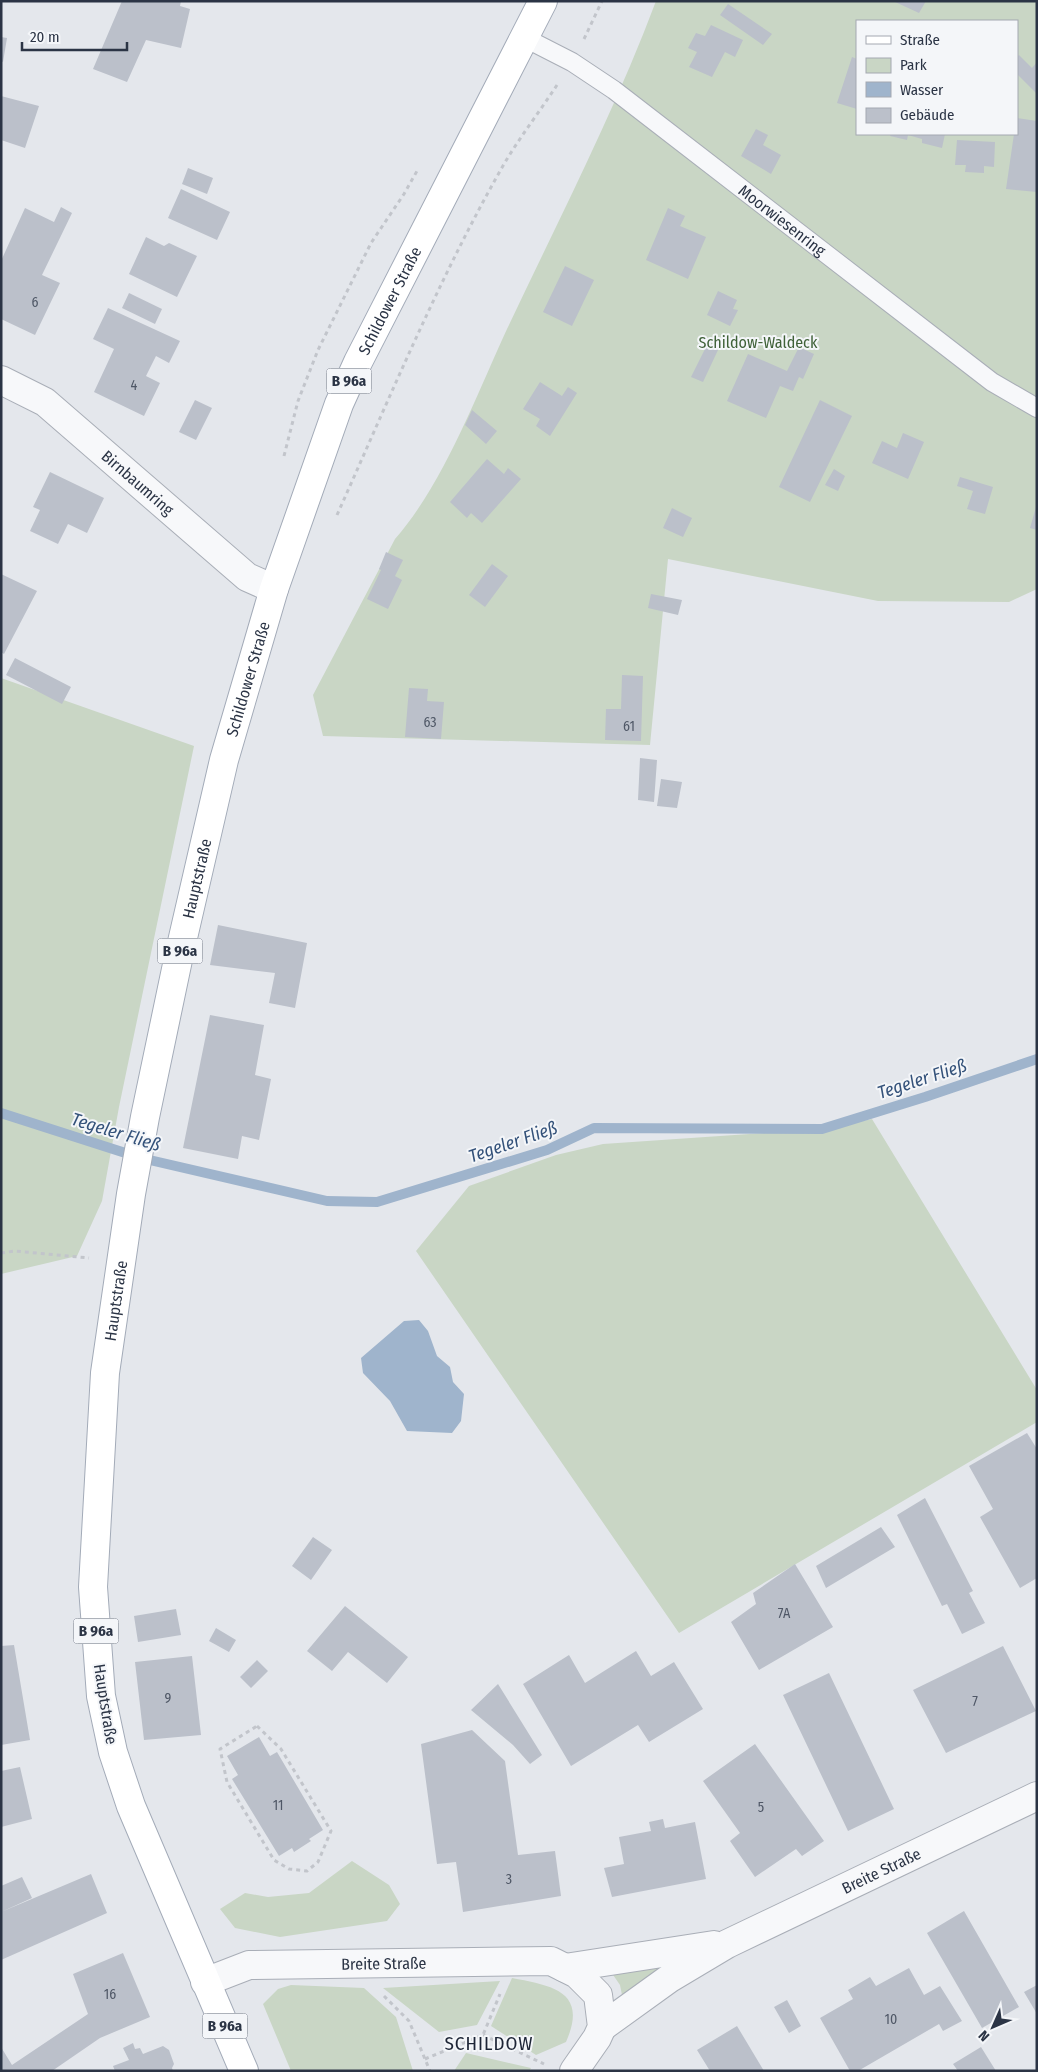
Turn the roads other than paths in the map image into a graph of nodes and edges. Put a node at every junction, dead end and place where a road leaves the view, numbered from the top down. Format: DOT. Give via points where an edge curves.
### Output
graph roads {
  1 [pos="542,1"];
  2 [pos="525,38"];
  3 [pos="1,380"];
  4 [pos="1037,408"];
  5 [pos="274,590"];
  6 [pos="218,787"];
  7 [pos="1037,1796"];
  8 [pos="727,1944"];
  9 [pos="565,1968"];
  10 [pos="205,1982"];
  11 [pos="602,2027"];
  12 [pos="563,2069"];
  13 [pos="244,2071"];
  1 -- 2 [label="main road, Schildower Straße / B 96a"];
  2 -- 4 [label="lane, Moorwiesenring" via="572,62 614,90 992,382"];
  2 -- 5 [label="main road, Schildower Straße / B 96a" via="350,379"];
  3 -- 5 [label="street, Birnbaumring" via="46,402 247,577"];
  5 -- 6 [label="main road, Schildower Straße / B 96a"];
  6 -- 10 [label="main road, Hauptstraße / B 96a" via="179,955 131,1194 105,1373 93,1587 101,1696 113,1752 131,1806"];
  7 -- 8 [label="street, Breite Straße"];
  8 -- 9 [label="street, Breite Straße"];
  8 -- 11 [label="street, Breite Straße" via="670,1978"];
  9 -- 10 [label="street, Breite Straße" via="551,1961 249,1966"];
  9 -- 11 [label="street, Breite Straße" via="577,1974 598,1995"];
  10 -- 13 [label="main road, Hauptstraße / B 96a"];
  11 -- 12 [label="street, Breite Straße" via="598,2038"];
}
